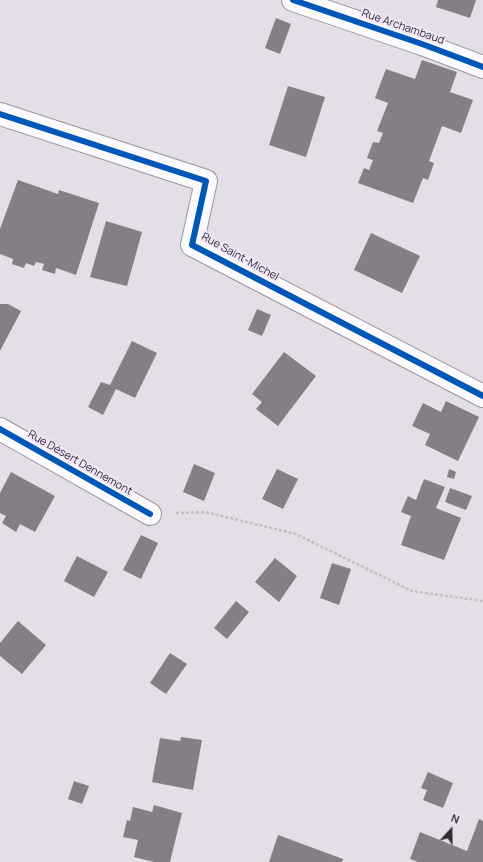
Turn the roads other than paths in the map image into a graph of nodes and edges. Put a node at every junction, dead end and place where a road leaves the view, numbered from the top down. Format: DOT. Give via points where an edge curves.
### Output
graph roads {
  1 [pos="293,0"];
  2 [pos="483,67"];
  3 [pos="0,114"];
  4 [pos="483,396"];
  5 [pos="0,429"];
  6 [pos="150,514"];
  1 -- 2 [label="street, Rue Archambaud"];
  3 -- 4 [label="street, Rue Saint-Michel" via="206,181 192,245"];
  5 -- 6 [label="street, Rue Désert Dennemont"];
}
